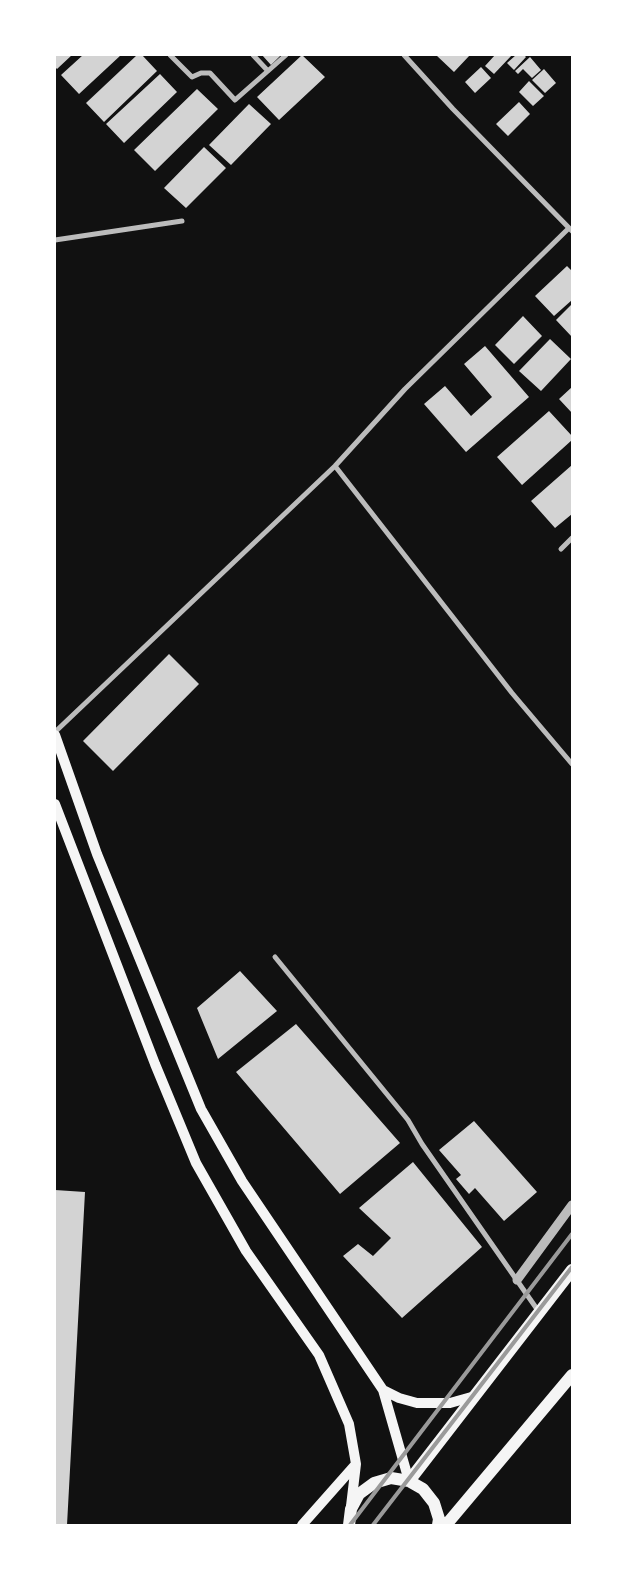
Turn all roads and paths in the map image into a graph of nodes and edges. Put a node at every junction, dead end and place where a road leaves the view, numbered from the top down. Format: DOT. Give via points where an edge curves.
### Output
graph roads {
  1 [pos="170,55"];
  2 [pos="253,55"];
  3 [pos="286,55"];
  4 [pos="404,55"];
  5 [pos="268,71"];
  6 [pos="182,221"];
  7 [pos="571,230"];
  8 [pos="55,240"];
  9 [pos="335,466"];
  10 [pos="572,538"];
  11 [pos="561,549"];
  12 [pos="55,733"];
  13 [pos="572,764"];
  14 [pos="55,804"];
  15 [pos="275,957"];
  16 [pos="572,1205"];
  17 [pos="572,1270"];
  18 [pos="516,1280"];
  19 [pos="540,1313"];
  20 [pos="572,1375"];
  21 [pos="382,1390"];
  22 [pos="475,1396"];
  23 [pos="356,1464"];
  24 [pos="409,1481"];
  25 [pos="350,1509"];
  26 [pos="302,1525"];
  27 [pos="349,1525"];
  28 [pos="438,1525"];
  29 [pos="446,1525"];
  1 -- 5 [label="street" via="192,78 200,73 210,73 235,100"];
  2 -- 5 [label="street"];
  3 -- 5 [label="street"];
  4 -- 7 [label="street"];
  6 -- 8 [label="street"];
  7 -- 9 [label="street" via="405,389"];
  9 -- 12 [label="street"];
  9 -- 13 [label="street" via="512,693"];
  10 -- 11 [label="street"];
  12 -- 21 [label="main road" via="97,854 200,1109 242,1181"];
  14 -- 23 [label="main road" via="196,1163 246,1251 319,1355 350,1424"];
  15 -- 18 [label="street" via="408,1120"];
  16 -- 18 [label="street"];
  17 -- 19 [label="main road"];
  18 -- 19 [label="street"];
  19 -- 22 [label="main road"];
  20 -- 29 [label="main road"];
  21 -- 22 [label="main road" via="417,1402 450,1403"];
  21 -- 24 [label="main road"];
  22 -- 24 [label="main road"];
  23 -- 25 [label="main road"];
  23 -- 26 [label="main road"];
  24 -- 25 [label="main road" via="391,1478 374,1483 359,1494"];
  24 -- 28 [label="main road" via="423,1489 434,1503"];
  25 -- 27 [label="main road"];
}
